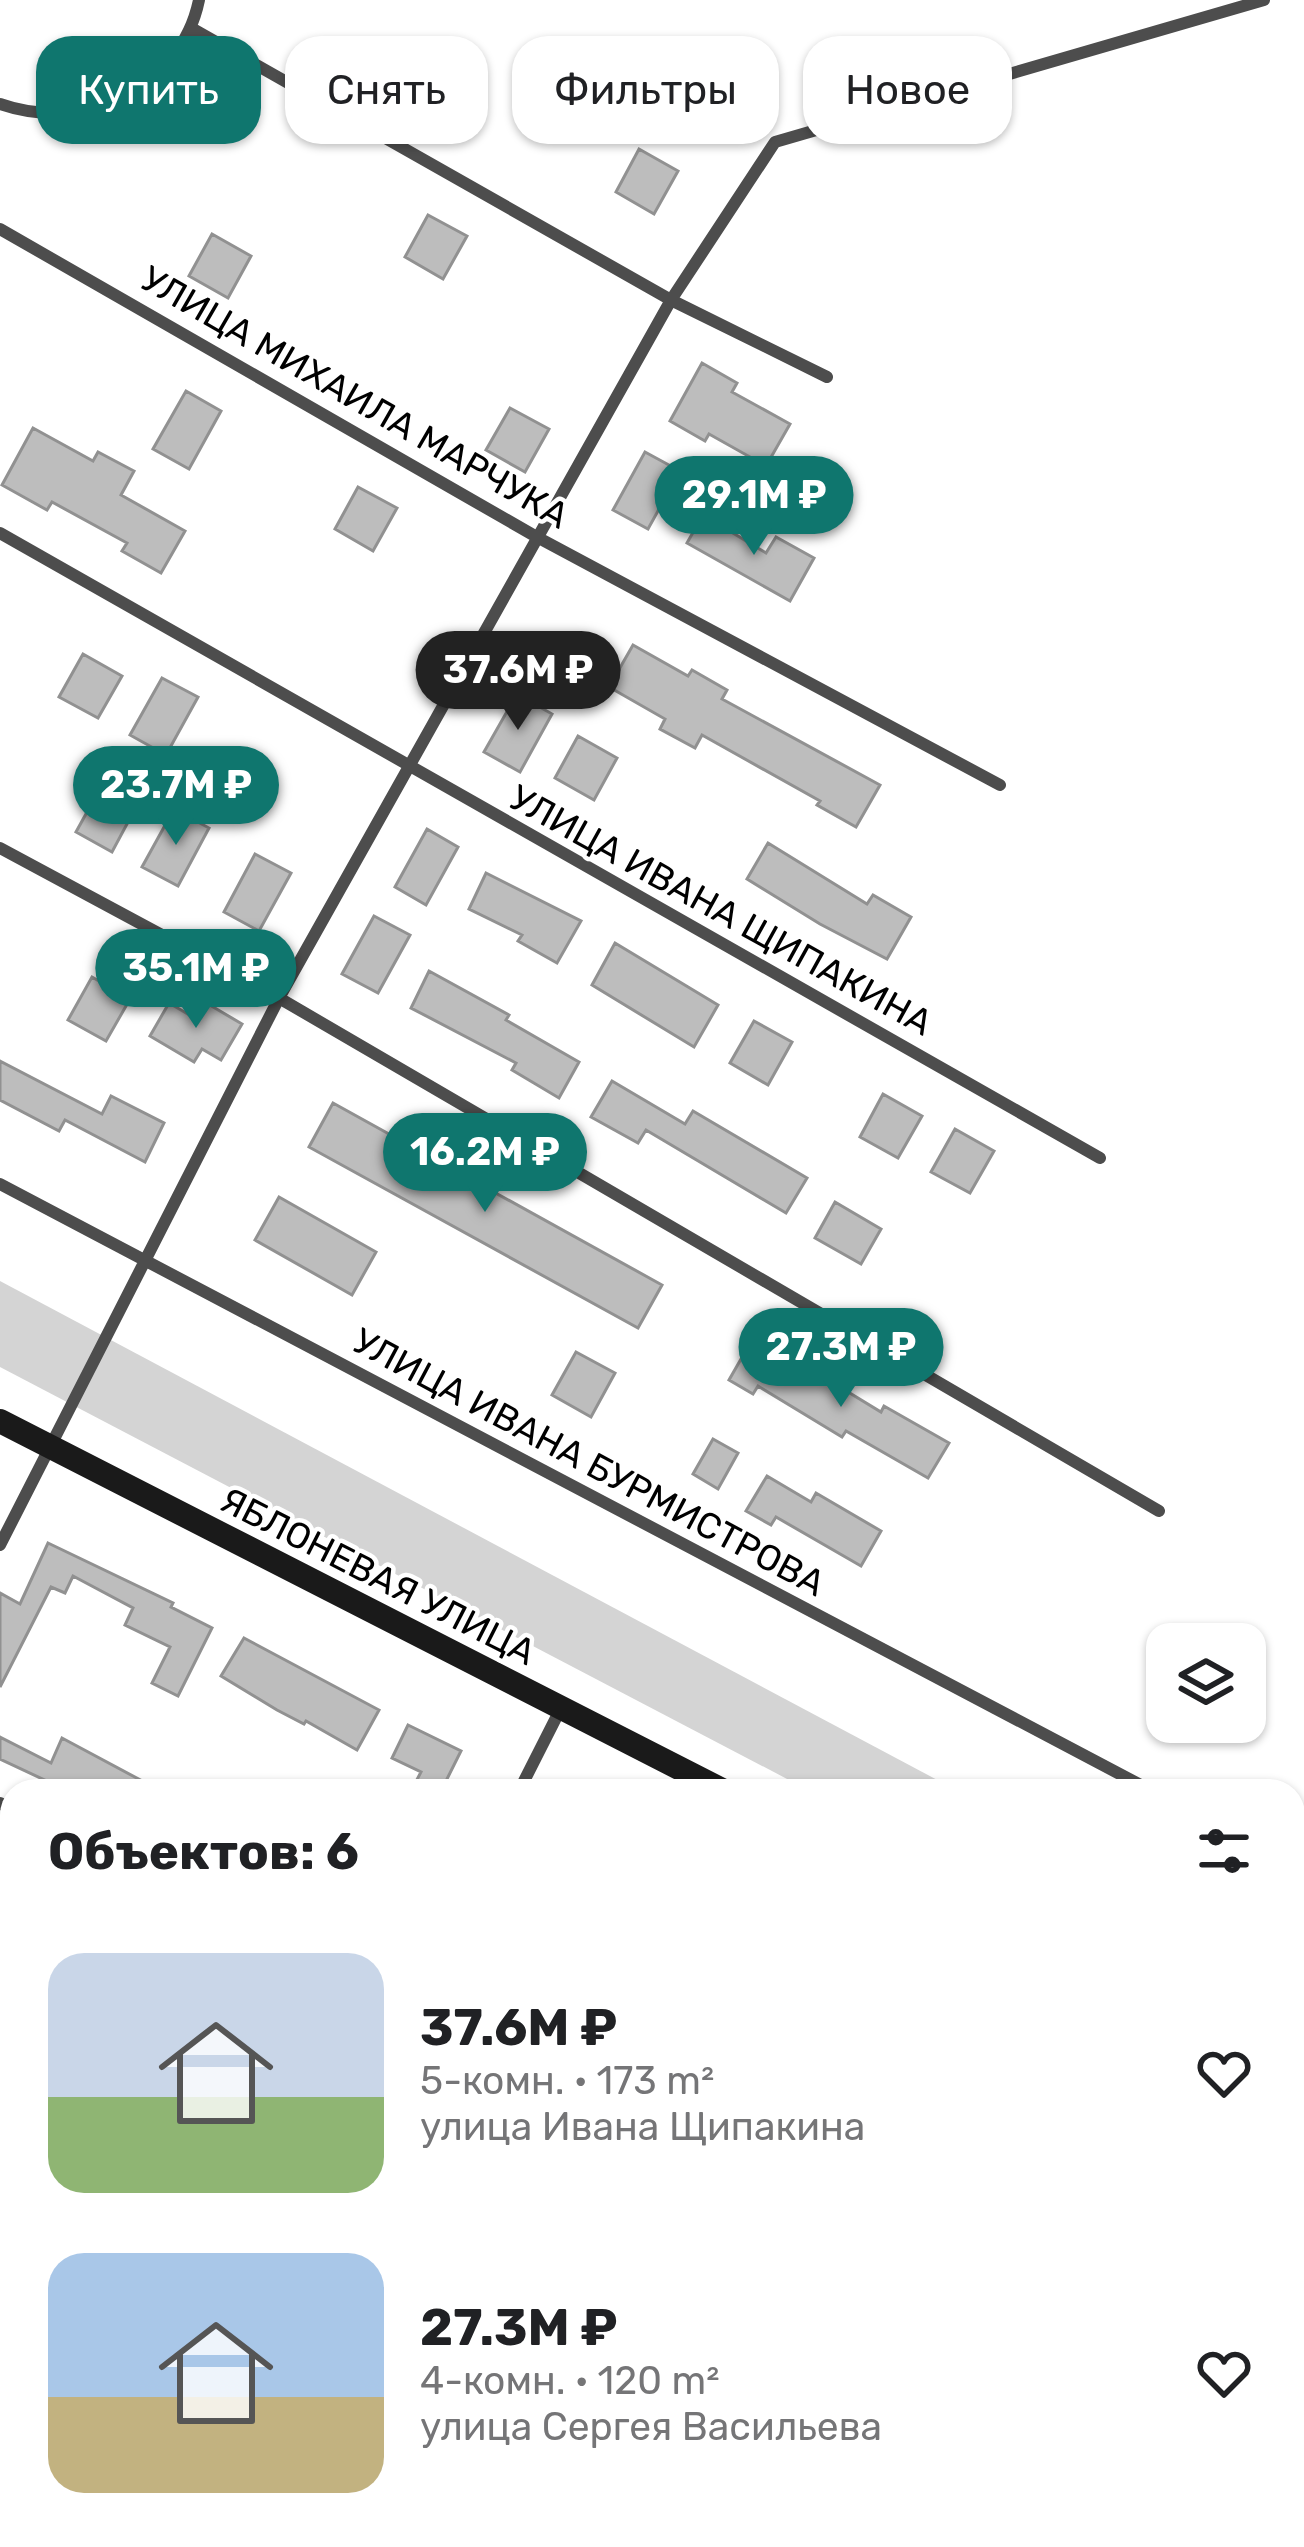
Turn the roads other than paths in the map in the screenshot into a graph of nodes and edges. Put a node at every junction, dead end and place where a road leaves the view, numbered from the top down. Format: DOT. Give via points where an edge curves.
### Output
graph roads {
  1 [pos="199,0"];
  2 [pos="1264,0"];
  3 [pos="193,29"];
  4 [pos="0,104"];
  5 [pos="0,229"];
  6 [pos="671,299"];
  7 [pos="827,376"];
  8 [pos="0,533"];
  9 [pos="536,536"];
  10 [pos="409,769"];
  11 [pos="1000,785"];
  12 [pos="0,848"];
  13 [pos="279,998"];
  14 [pos="1100,1158"];
  15 [pos="0,1184"];
  16 [pos="145,1264"];
  17 [pos="0,1421"];
  18 [pos="52,1448"];
  19 [pos="1159,1511"];
  20 [pos="0,1545"];
  21 [pos="560,1710"];
  22 [pos="525,1779"];
  23 [pos="700,1779"];
  24 [pos="1129,1779"];
  1 -- 3 [label="street"];
  2 -- 6 [label="street" via="775,142"];
  3 -- 4 [label="street" via="130,96 80,112"];
  3 -- 6 [label="street"];
  5 -- 9 [label="street, УЛИЦА МИХАИЛА МАРЧУКА"];
  6 -- 7 [label="street"];
  6 -- 9 [label="street"];
  8 -- 10 [label="street, УЛИЦА ИВАНА ЩИПАКИНА"];
  9 -- 10 [label="street"];
  9 -- 11 [label="street, УЛИЦА МИХАИЛА МАРЧУКА"];
  10 -- 13 [label="street"];
  10 -- 14 [label="street, УЛИЦА ИВАНА ЩИПАКИНА"];
  12 -- 13 [label="street"];
  13 -- 16 [label="street"];
  13 -- 19 [label="street"];
  15 -- 16 [label="street, УЛИЦА ИВАНА БУРМИСТРОВА"];
  16 -- 18 [label="street"];
  16 -- 24 [label="street, УЛИЦА ИВАНА БУРМИСТРОВА"];
  17 -- 18 [label="street, ЯБЛОНЕВАЯ УЛИЦА"];
  18 -- 20 [label="street"];
  18 -- 21 [label="street, ЯБЛОНЕВАЯ УЛИЦА"];
  21 -- 22 [label="street"];
  21 -- 23 [label="street, ЯБЛОНЕВАЯ УЛИЦА"];
}
